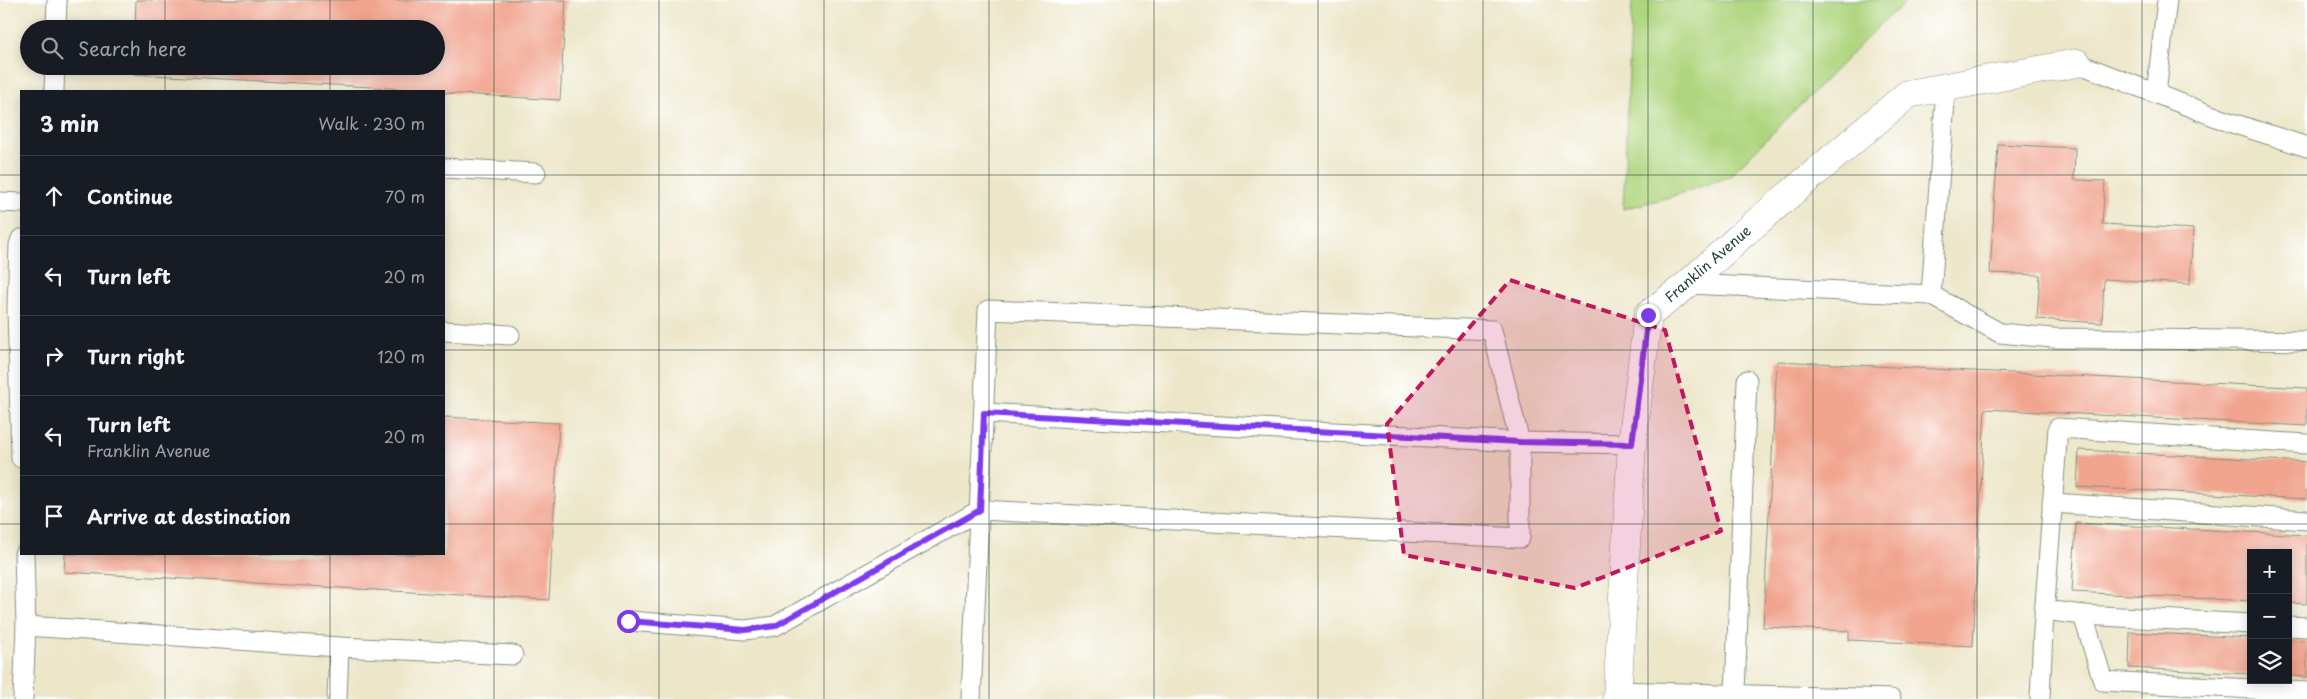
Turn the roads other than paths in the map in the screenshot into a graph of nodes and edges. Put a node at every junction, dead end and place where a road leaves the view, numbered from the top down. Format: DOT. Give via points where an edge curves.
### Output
graph roads {
  1 [pos="57,0"];
  2 [pos="2167,0"];
  3 [pos="56,20"];
  4 [pos="2076,64"];
  5 [pos="55,75"];
  6 [pos="1946,87"];
  7 [pos="54,90"];
  8 [pos="2156,94"];
  9 [pos="2307,147"];
  10 [pos="445,168"];
  11 [pos="536,173"];
  12 [pos="0,202"];
  13 [pos="20,203"];
  14 [pos="20,242"];
  15 [pos="1688,284"];
  16 [pos="1931,295"];
  17 [pos="19,308"];
  18 [pos="445,331"];
  19 [pos="510,335"];
  20 [pos="2307,341"];
  21 [pos="1747,380"];
  22 [pos="20,383"];
  23 [pos="984,413"];
  24 [pos="1520,442"];
  25 [pos="1632,444"];
  26 [pos="2307,444"];
  27 [pos="2052,503"];
  28 [pos="980,510"];
  29 [pos="2307,520"];
  30 [pos="24,555"];
  31 [pos="2044,610"];
  32 [pos="2083,615"];
  33 [pos="628,621"];
  34 [pos="2247,624"];
  35 [pos="26,626"];
  36 [pos="2292,626"];
  37 [pos="2307,627"];
  38 [pos="339,647"];
  39 [pos="512,655"];
  40 [pos="2307,692"];
  41 [pos="1734,693"];
  42 [pos="1617,695"];
  43 [pos="23,699"];
  44 [pos="337,699"];
  45 [pos="971,699"];
  46 [pos="1891,699"];
  47 [pos="2040,699"];
  1 -- 3 [label="lane"];
  2 -- 8 [label="lane"];
  4 -- 6 [label="street, Franklin Avenue"];
  4 -- 8 [label="lane"];
  5 -- 7 [label="lane"];
  6 -- 15 [label="street, Franklin Avenue" via="1908,94"];
  6 -- 16 [label="lane"];
  8 -- 9 [label="lane"];
  10 -- 11 [label="lane"];
  12 -- 13 [label="lane"];
  14 -- 17 [label="lane"];
  15 -- 16 [label="lane"];
  15 -- 25 [label="street, Franklin Avenue" via="1648,315"];
  16 -- 20 [label="lane" via="2000,334 2052,338"];
  17 -- 22 [label="lane"];
  18 -- 19 [label="lane"];
  21 -- 41 [label="lane"];
  23 -- 24 [label="lane"];
  23 -- 24 [label="lane" via="988,310 1492,330"];
  23 -- 28 [label="lane"];
  24 -- 25 [label="lane"];
  24 -- 28 [label="lane" via="1520,538"];
  25 -- 42 [label="street, Franklin Avenue"];
  26 -- 27 [label="lane" via="2058,428"];
  27 -- 29 [label="lane"];
  27 -- 31 [label="lane"];
  28 -- 33 [label="lane" via="775,626 745,630"];
  28 -- 45 [label="lane"];
  30 -- 35 [label="lane"];
  31 -- 32 [label="lane"];
  31 -- 47 [label="lane"];
  32 -- 34 [label="lane"];
  32 -- 40 [label="lane" via="2103,682"];
  35 -- 38 [label="lane"];
  35 -- 43 [label="lane"];
  36 -- 37 [label="lane"];
  38 -- 39 [label="lane"];
  38 -- 44 [label="lane"];
  41 -- 42 [label="lane"];
  41 -- 46 [label="lane"];
}
